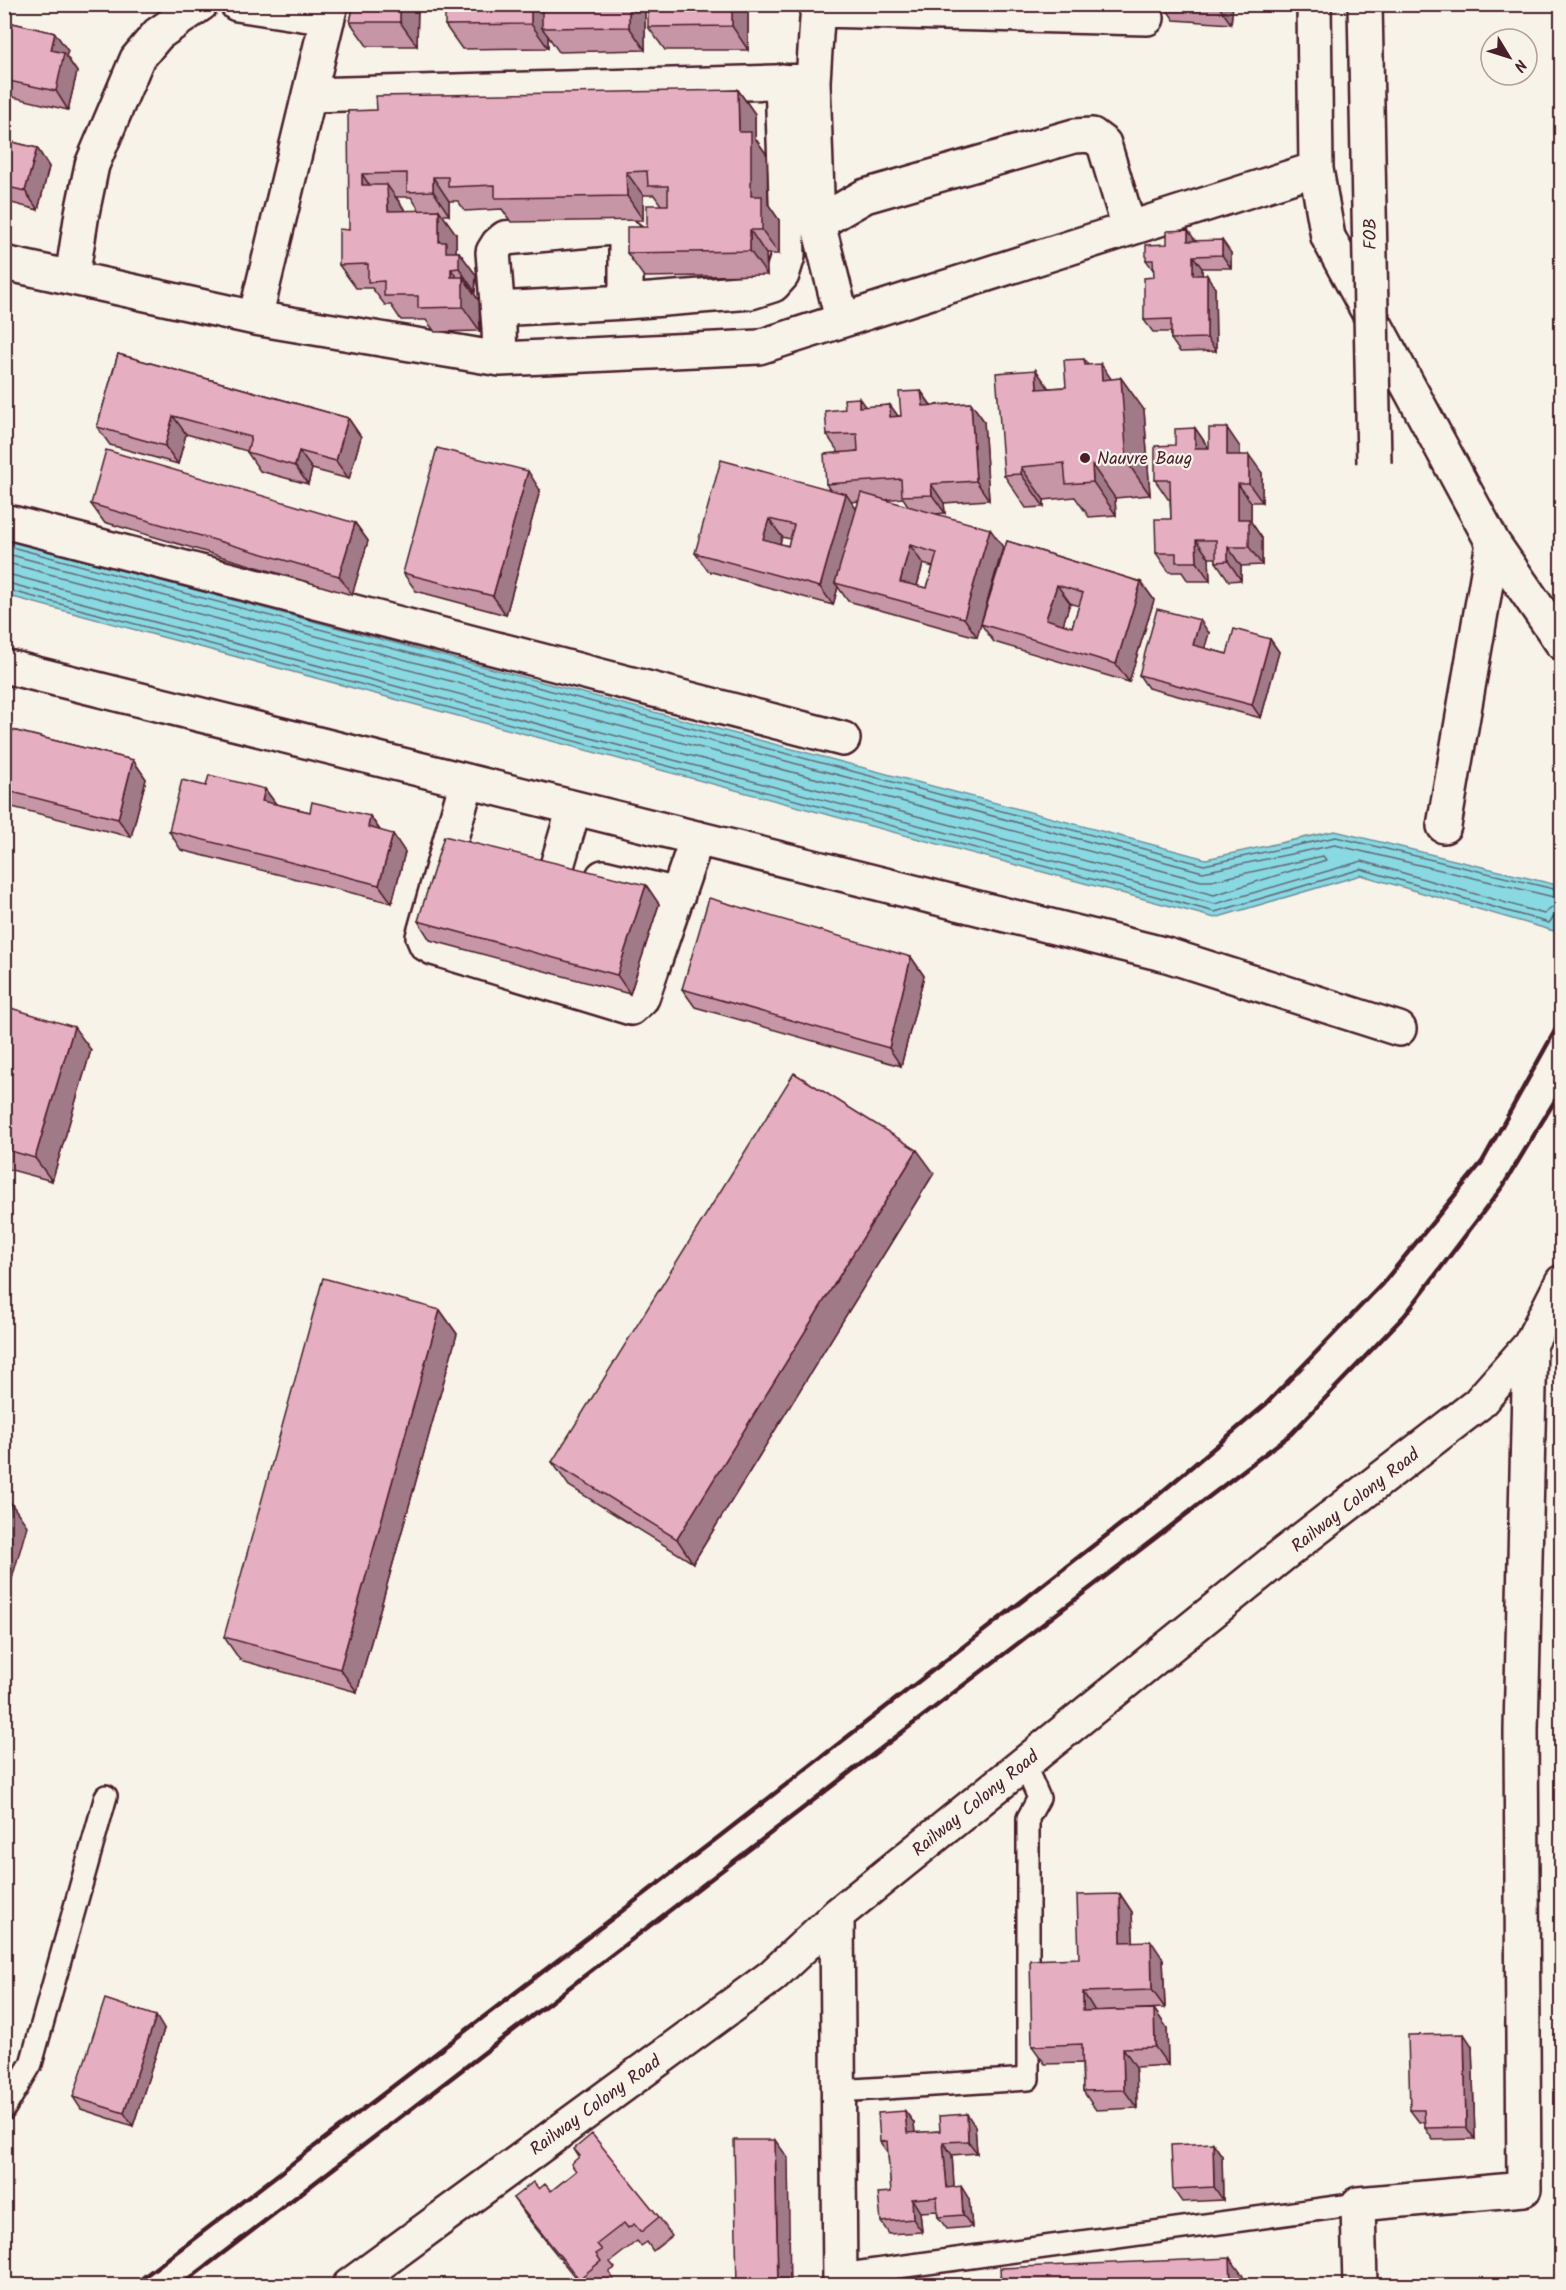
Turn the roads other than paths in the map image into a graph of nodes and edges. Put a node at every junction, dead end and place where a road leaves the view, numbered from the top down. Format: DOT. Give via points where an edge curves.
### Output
graph roads {
  1 [pos="201,4"];
  2 [pos="237,4"];
  3 [pos="1314,4"];
  4 [pos="1365,4"];
  5 [pos="818,7"];
  6 [pos="329,11"];
  7 [pos="1147,18"];
  8 [pos="797,81"];
  9 [pos="309,95"];
  10 [pos="1316,169"];
  11 [pos="818,223"];
  12 [pos="1129,228"];
  13 [pos="4,263"];
  14 [pos="72,278"];
  15 [pos="626,302"];
  16 [pos="498,309"];
  17 [pos="255,318"];
  18 [pos="842,320"];
  19 [pos="500,359"];
  20 [pos="1374,463"];
  21 [pos="4,520"];
  22 [pos="1493,543"];
  23 [pos="1562,643"];
  24 [pos="4,666"];
  25 [pos="843,739"];
  26 [pos="467,781"];
  27 [pos="574,808"];
  28 [pos="1444,826"];
  29 [pos="698,838"];
  30 [pos="450,840"];
  31 [pos="483,848"];
  32 [pos="525,858"];
  33 [pos="557,866"];
  34 [pos="678,895"];
  35 [pos="1399,1029"];
  36 [pos="1562,1282"];
  37 [pos="1530,1345"];
  38 [pos="1024,1764"];
  39 [pos="106,1796"];
  40 [pos="837,1914"];
  41 [pos="838,2091"];
  42 [pos="4,2109"];
  43 [pos="1358,2204"];
  44 [pos="840,2280"];
  45 [pos="350,2286"];
  46 [pos="1360,2286"];
  1 -- 14 [label="street" via="158,34 137,59 92,165"];
  2 -- 6 [label="street"];
  3 -- 10 [label="street"];
  4 -- 20 [label="street, FOB, bridge"];
  5 -- 7 [label="street"];
  5 -- 8 [label="street"];
  6 -- 9 [label="street"];
  8 -- 9 [label="street"];
  8 -- 11 [label="street"];
  8 -- 15 [label="street" via="788,256 782,275 773,285 751,292"];
  9 -- 17 [label="street"];
  10 -- 12 [label="street"];
  10 -- 22 [label="street" via="1328,237"];
  11 -- 12 [label="street" via="865,196 1074,136 1092,135 1104,144"];
  11 -- 18 [label="street"];
  12 -- 18 [label="street"];
  13 -- 14 [label="street"];
  14 -- 17 [label="street"];
  15 -- 16 [label="street"];
  15 -- 16 [label="street" via="626,236 612,228 505,238 492,252"];
  16 -- 19 [label="street"];
  17 -- 19 [label="street"];
  18 -- 19 [label="street" via="759,347"];
  21 -- 25 [label="street"];
  22 -- 23 [label="street"];
  22 -- 28 [label="street"];
  24 -- 26 [label="street"];
  26 -- 27 [label="street"];
  26 -- 30 [label="street"];
  27 -- 29 [label="street"];
  27 -- 33 [label="street"];
  29 -- 34 [label="street"];
  29 -- 35 [label="street" via="1167,955"];
  30 -- 31 [label="street"];
  30 -- 34 [label="street" via="423,937 426,944 631,1008 642,998"];
  32 -- 33 [label="street"];
  33 -- 34 [label="street"];
  36 -- 37 [label="street, Railway Colony Road"];
  37 -- 38 [label="street, Railway Colony Road" via="1478,1404 1281,1556"];
  37 -- 43 [label="street" via="1521,1731 1524,2189"];
  38 -- 40 [label="street, Railway Colony Road"];
  38 -- 41 [label="lane" via="1039,1798 1028,1818 1028,2079"];
  39 -- 42 [label="lane" via="31,2064"];
  40 -- 41 [label="street"];
  40 -- 45 [label="street, Railway Colony Road" via="772,1976"];
  41 -- 44 [label="street"];
  43 -- 44 [label="lane"];
  43 -- 46 [label="street"];
}
